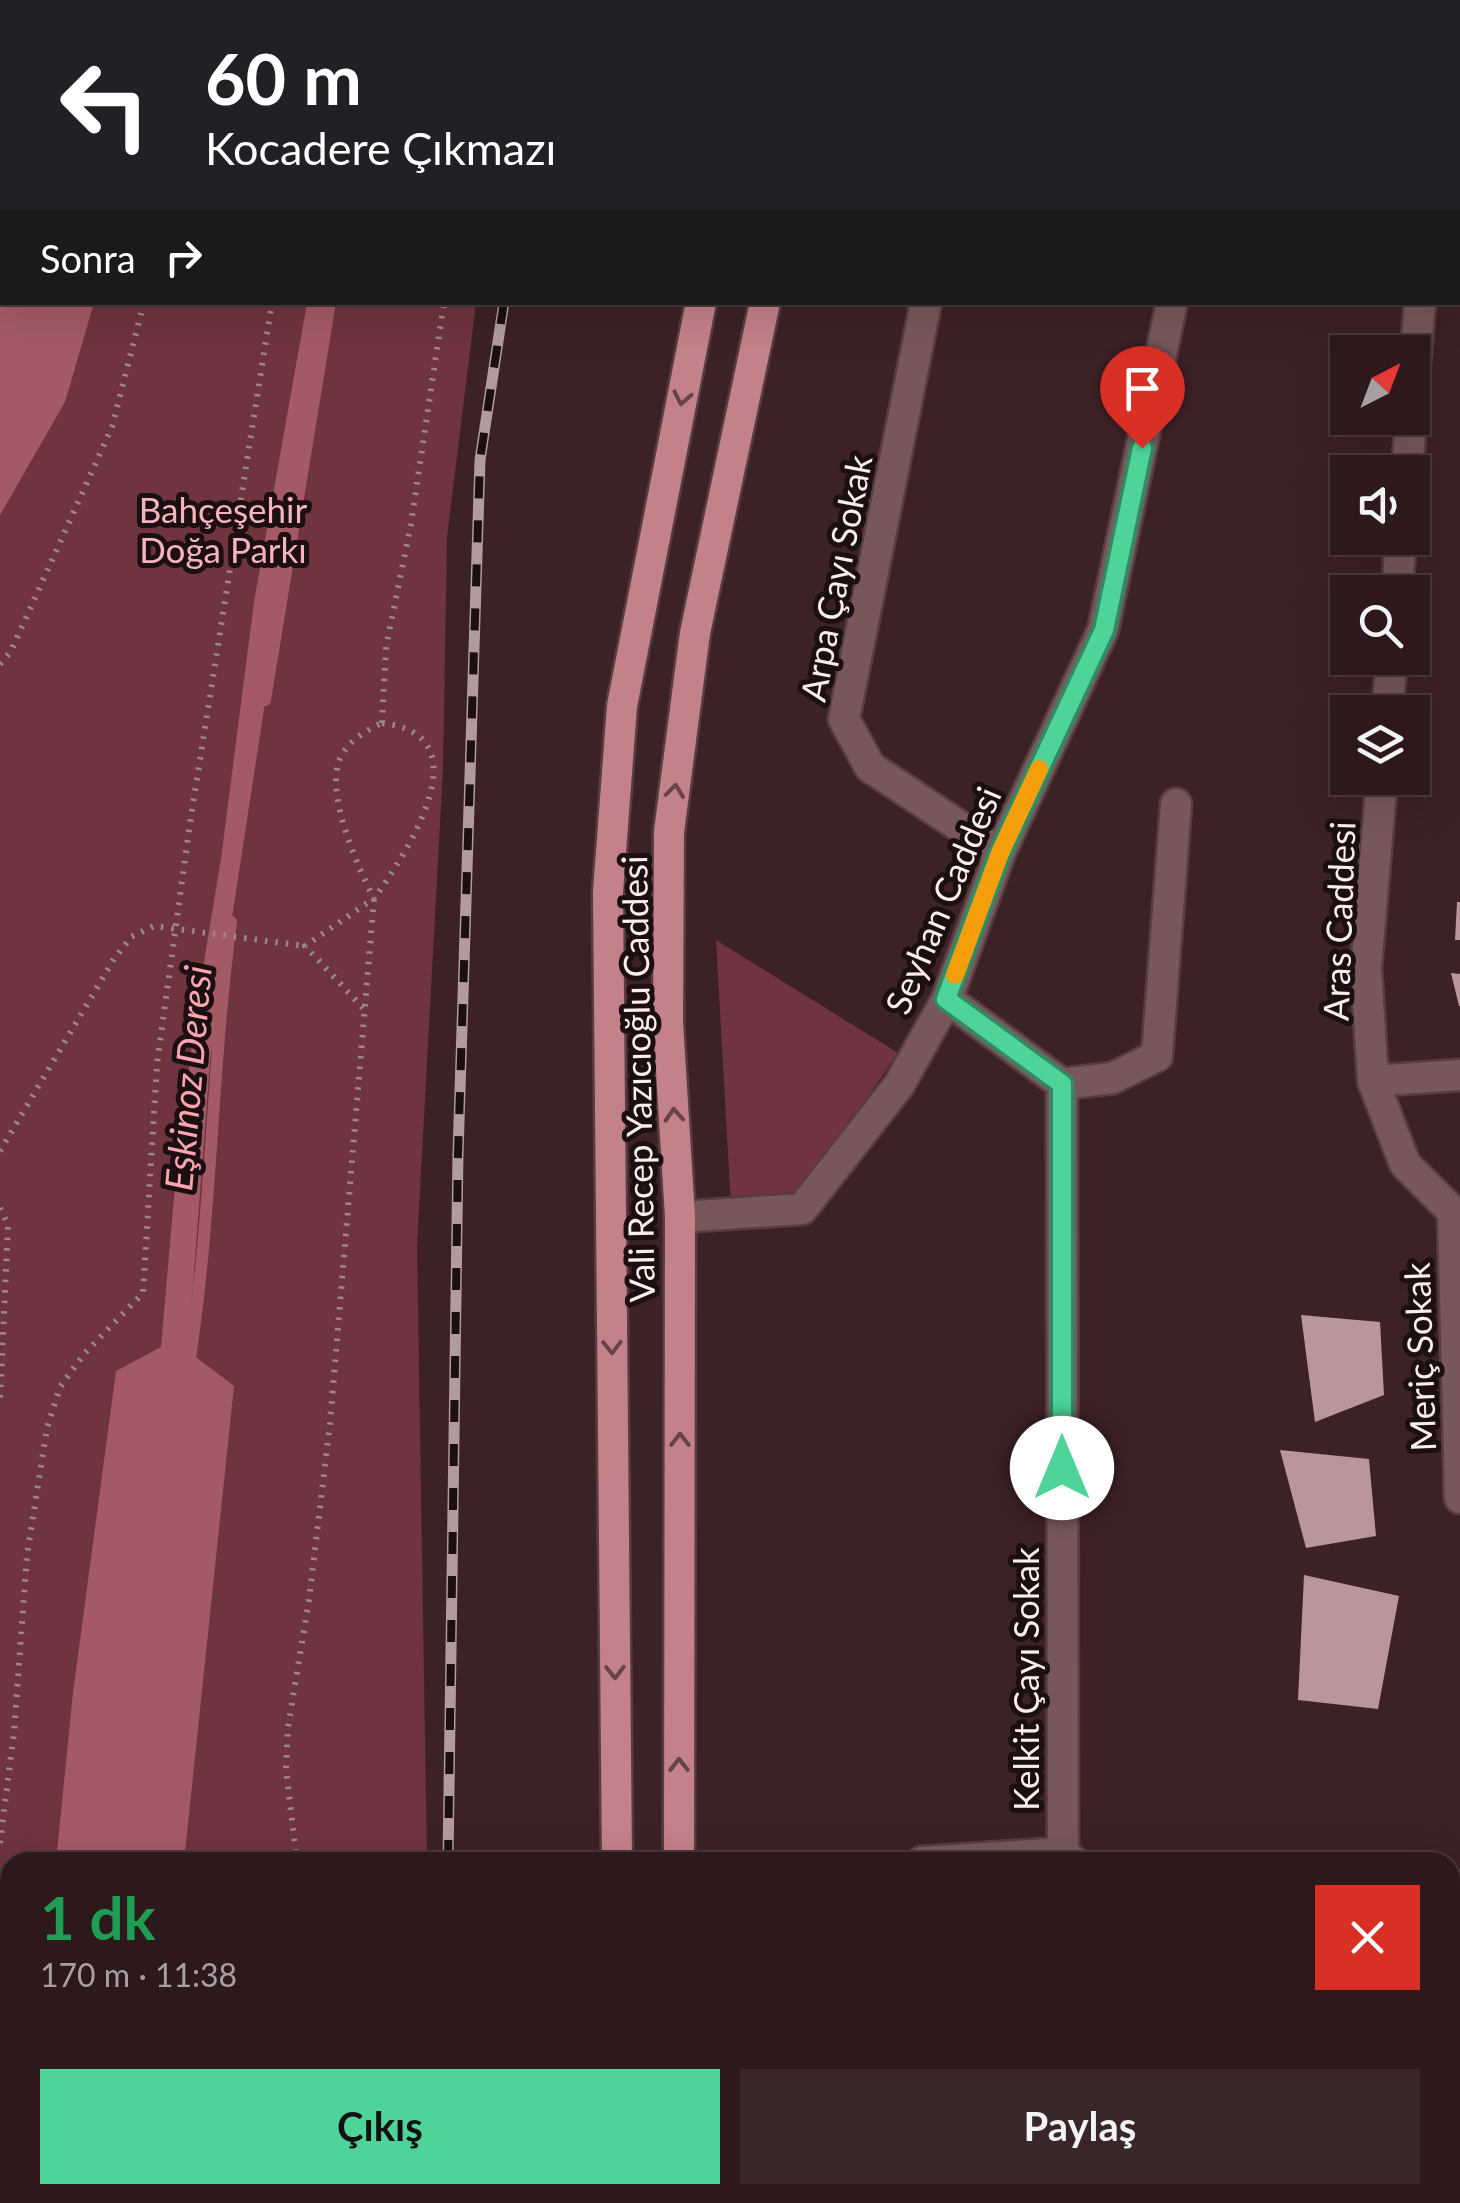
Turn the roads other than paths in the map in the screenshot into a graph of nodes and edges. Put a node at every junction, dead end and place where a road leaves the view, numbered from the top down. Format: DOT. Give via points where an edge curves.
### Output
graph roads {
  1 [pos="700,305"];
  2 [pos="764,305"];
  3 [pos="925,305"];
  4 [pos="1171,305"];
  5 [pos="1420,305"];
  6 [pos="1417,335"];
  7 [pos="1381,795"];
  8 [pos="1176,804"];
  9 [pos="1000,853"];
  10 [pos="946,999"];
  11 [pos="1460,1075"];
  12 [pos="1372,1081"];
  13 [pos="1062,1084"];
  14 [pos="680,1217"];
  15 [pos="1456,1217"];
  16 [pos="1460,1498"];
  17 [pos="617,1852"];
  18 [pos="679,1852"];
  19 [pos="1068,1852"];
  1 -- 17 [label="main road, Vali Recep Yazıcıoğlu Caddesi, one-way" via="622,706 608,892"];
  14 -- 2 [label="main road, Vali Recep Yazıcıoğlu Caddesi, one-way" via="668,1022 669,832 695,633"];
  3 -- 9 [label="street, Arpa Çayı Sokak" via="844,719 870,767"];
  4 -- 9 [label="street, Seyhan Caddesi" via="1104,630"];
  5 -- 6 [label="street"];
  7 -- 12 [label="street, Aras Caddesi" via="1366,968"];
  8 -- 13 [label="street" via="1157,1056 1114,1078"];
  9 -- 10 [label="street, Seyhan Caddesi"];
  10 -- 13 [label="street"];
  10 -- 14 [label="street, Seyhan Caddesi" via="898,1086 802,1209"];
  11 -- 12 [label="street"];
  12 -- 15 [label="street, Aras Caddesi" via="1405,1164"];
  13 -- 19 [label="street, Kelkit Çayı Sokak"];
  18 -- 14 [label="main road, Vali Recep Yazıcıoğlu Caddesi, one-way"];
  15 -- 16 [label="street, Meriç Sokak"];
}
